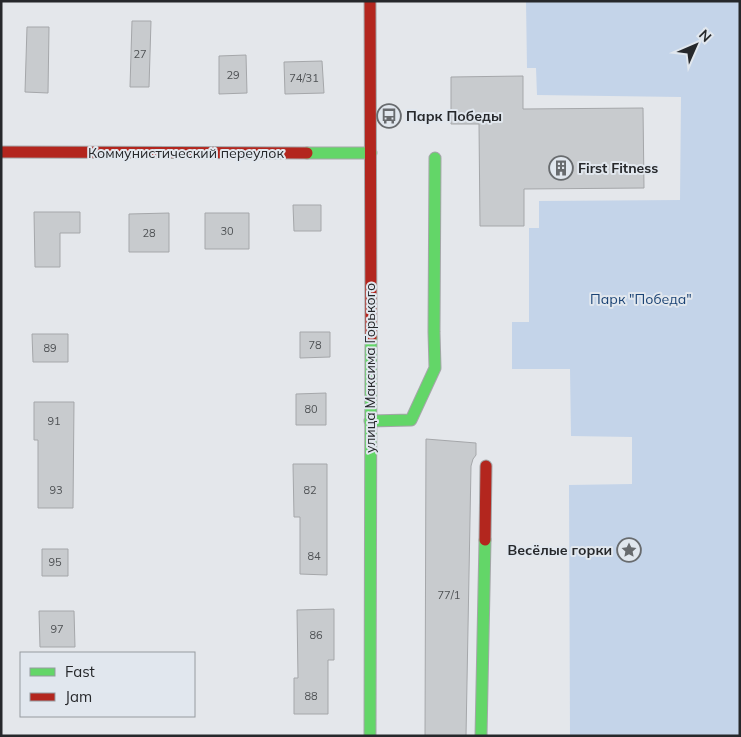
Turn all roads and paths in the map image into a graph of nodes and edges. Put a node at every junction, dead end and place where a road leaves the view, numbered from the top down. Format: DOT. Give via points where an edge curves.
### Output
graph roads {
  1 [pos="370,1"];
  2 [pos="1,152"];
  3 [pos="371,153"];
  4 [pos="435,158"];
  5 [pos="370,421"];
  6 [pos="486,466"];
  7 [pos="370,736"];
  8 [pos="481,736"];
  1 -- 3 [label="street, улица Максима Горького"];
  2 -- 3 [label="street, Коммунистический переулок"];
  3 -- 5 [label="street, улица Максима Горького"];
  4 -- 5 [label="street" via="435,368 411,420"];
  5 -- 7 [label="street, улица Максима Горького"];
  6 -- 8 [label="street"];
}
